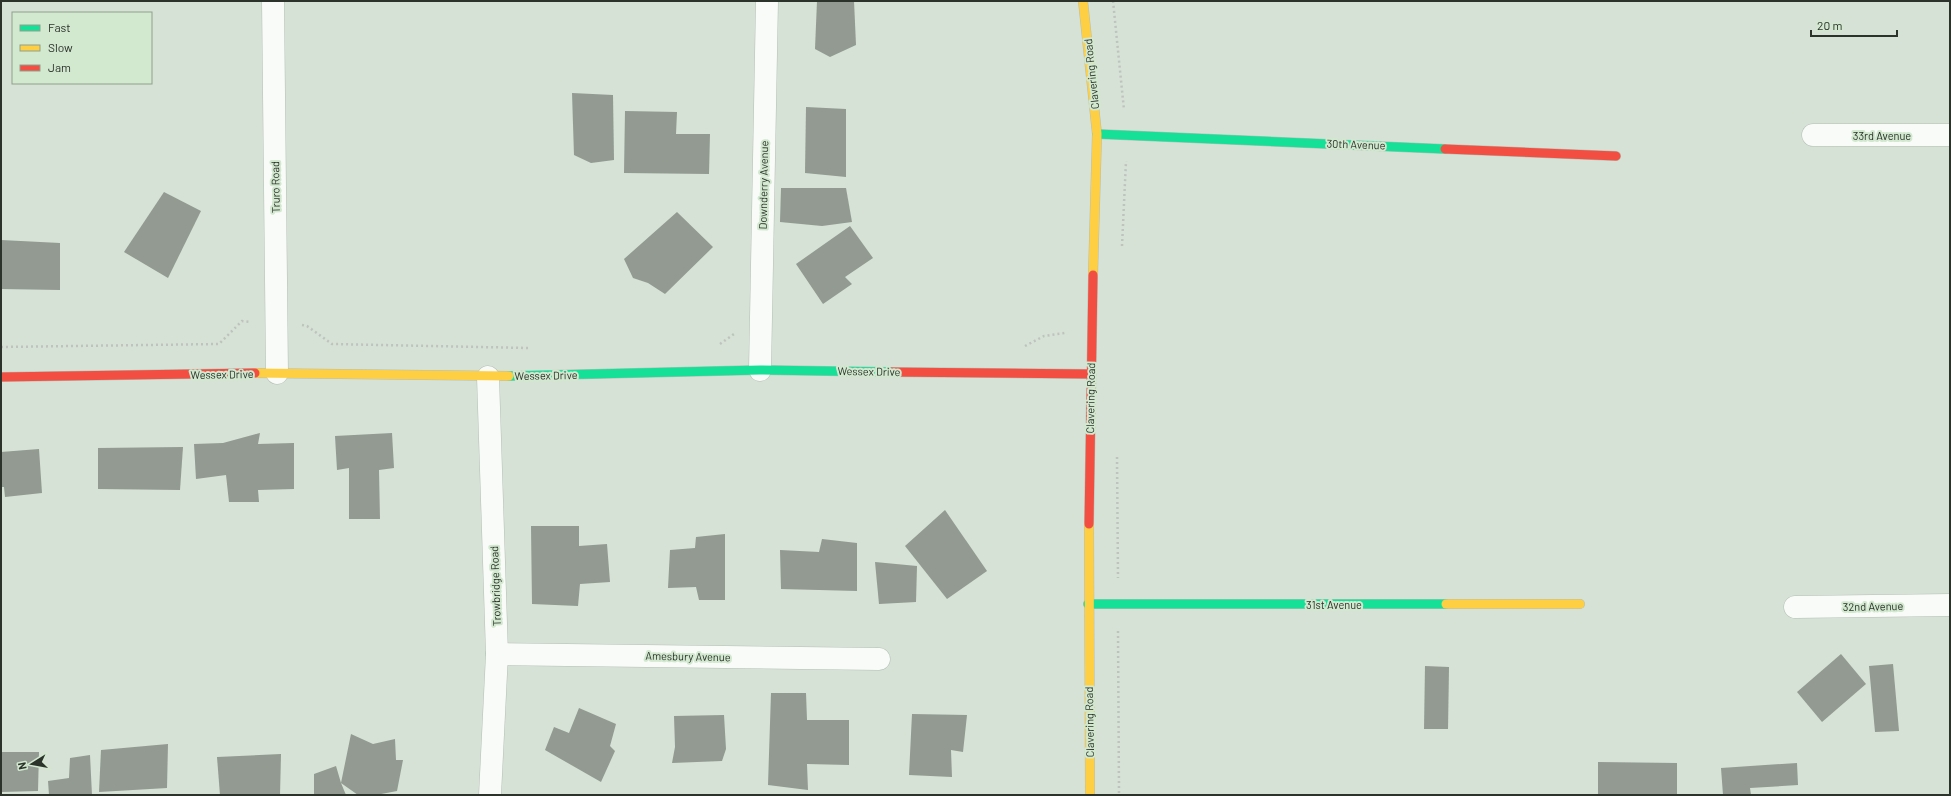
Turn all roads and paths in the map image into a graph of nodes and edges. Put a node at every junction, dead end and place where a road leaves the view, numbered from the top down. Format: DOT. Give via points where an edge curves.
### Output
graph roads {
  1 [pos="273,1"];
  2 [pos="767,1"];
  3 [pos="1083,1"];
  4 [pos="1113,1"];
  5 [pos="1097,134"];
  6 [pos="1127,135"];
  7 [pos="1813,135"];
  8 [pos="1950,135"];
  9 [pos="1616,156"];
  10 [pos="1122,254"];
  11 [pos="276,324"];
  12 [pos="1091,328"];
  13 [pos="760,334"];
  14 [pos="719,344"];
  15 [pos="1,347"];
  16 [pos="532,348"];
  17 [pos="1019,349"];
  18 [pos="760,370"];
  19 [pos="277,373"];
  20 [pos="1090,374"];
  21 [pos="1,377"];
  22 [pos="488,377"];
  23 [pos="1117,453"];
  24 [pos="1088,604"];
  25 [pos="1118,604"];
  26 [pos="1580,604"];
  27 [pos="1950,605"];
  28 [pos="1795,607"];
  29 [pos="497,654"];
  30 [pos="879,659"];
  31 [pos="490,795"];
  32 [pos="1090,795"];
  33 [pos="1119,795"];
  1 -- 11 [label="street, Truro Road"];
  2 -- 13 [label="street, Downderry Avenue"];
  3 -- 5 [label="street, Clavering Road"];
  4 -- 6 [label="path"];
  5 -- 6 [label="street, 30th Avenue"];
  5 -- 12 [label="street, Clavering Road"];
  6 -- 9 [label="street, 30th Avenue"];
  6 -- 10 [label="path"];
  7 -- 8 [label="street, 33rd Avenue"];
  11 -- 15 [label="path" via="242,322 219,344"];
  11 -- 16 [label="path" via="307,326 332,344"];
  11 -- 19 [label="street, Truro Road"];
  12 -- 17 [label="path" via="1044,336"];
  12 -- 20 [label="street, Clavering Road"];
  13 -- 14 [label="path" via="736,333"];
  13 -- 18 [label="street, Downderry Avenue"];
  18 -- 20 [label="street, Wessex Drive"];
  18 -- 22 [label="street, Wessex Drive"];
  19 -- 21 [label="street, Wessex Drive"];
  19 -- 22 [label="street, Wessex Drive"];
  20 -- 24 [label="street, Clavering Road"];
  22 -- 29 [label="street, Trowbridge Road"];
  23 -- 25 [label="path"];
  24 -- 25 [label="street, 31st Avenue"];
  24 -- 32 [label="street, Clavering Road"];
  25 -- 26 [label="street, 31st Avenue"];
  25 -- 33 [label="path"];
  27 -- 28 [label="street, 32nd Avenue"];
  29 -- 30 [label="street, Amesbury Avenue"];
  29 -- 31 [label="street, Trowbridge Road"];
}
